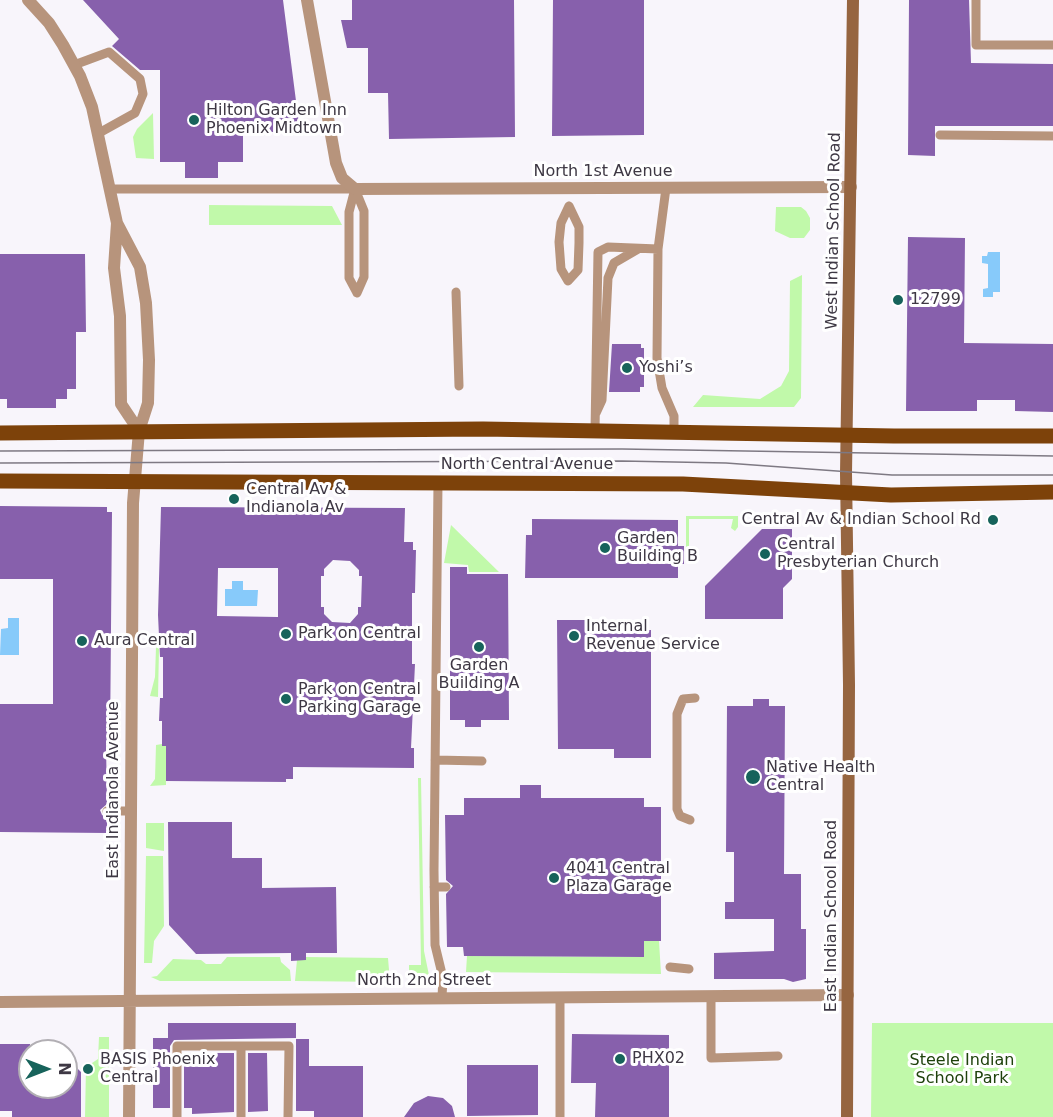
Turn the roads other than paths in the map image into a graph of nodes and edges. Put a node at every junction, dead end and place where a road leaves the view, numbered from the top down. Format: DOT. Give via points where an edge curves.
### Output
graph roads {
  1 [pos="28,0"];
  2 [pos="307,0"];
  3 [pos="853,0"];
  4 [pos="976,0"];
  5 [pos="1053,45"];
  6 [pos="74,65"];
  7 [pos="99,133"];
  8 [pos="940,135"];
  9 [pos="1053,136"];
  10 [pos="851,187"];
  11 [pos="666,188"];
  12 [pos="111,189"];
  13 [pos="355,189"];
  14 [pos="117,223"];
  15 [pos="640,248"];
  16 [pos="658,249"];
  17 [pos="568,281"];
  18 [pos="456,292"];
  19 [pos="459,386"];
  20 [pos="595,423"];
  21 [pos="139,431"];
  22 [pos="674,432"];
  23 [pos="0,433"];
  24 [pos="848,435"];
  25 [pos="1053,436"];
  26 [pos="846,463"];
  27 [pos="135,480"];
  28 [pos="0,481"];
  29 [pos="438,483"];
  30 [pos="1053,492"];
  31 [pos="846,493"];
  32 [pos="695,698"];
  33 [pos="435,760"];
  34 [pos="482,761"];
  35 [pos="107,811"];
  36 [pos="131,811"];
  37 [pos="690,820"];
  38 [pos="446,869"];
  39 [pos="434,870"];
  40 [pos="434,887"];
  41 [pos="446,887"];
  42 [pos="446,918"];
  43 [pos="435,919"];
  44 [pos="670,967"];
  45 [pos="689,969"];
  46 [pos="848,995"];
  47 [pos="711,996"];
  48 [pos="442,997"];
  49 [pos="560,997"];
  50 [pos="129,1000"];
  51 [pos="0,1002"];
  52 [pos="240,1046"];
  53 [pos="778,1056"];
  54 [pos="129,1117"];
  55 [pos="177,1117"];
  56 [pos="240,1117"];
  57 [pos="288,1117"];
  58 [pos="560,1117"];
  59 [pos="847,1117"];
  1 -- 6 [label="street" via="49,23"];
  2 -- 13 [label="street" via="336,163 342,178"];
  3 -- 10 [label="main road, West Indian School Road"];
  4 -- 5 [label="lane" via="976,45"];
  6 -- 7 [label="street"];
  6 -- 7 [label="lane" via="109,52 140,79 143,94 135,113"];
  7 -- 12 [label="street"];
  8 -- 9 [label="lane"];
  10 -- 11 [label="street, North 1st Avenue"];
  10 -- 24 [label="main road, West Indian School Road"];
  11 -- 13 [label="street, North 1st Avenue"];
  11 -- 16 [label="lane"];
  12 -- 13 [label="lane"];
  12 -- 14 [label="street"];
  13 -- 13 [label="lane" via="349,212 349,278 357,293 364,277 364,211"];
  14 -- 21 [label="street" via="114,268 120,316 121,404"];
  14 -- 21 [label="street, East Indianola Avenue" via="140,267 146,303 148,404"];
  15 -- 16 [label="lane"];
  15 -- 20 [label="lane" via="614,263 608,278 602,400"];
  15 -- 20 [label="lane" via="602,248 596,258"];
  16 -- 22 [label="lane" via="658,375 674,416"];
  17 -- 17 [label="lane" via="578,270 579,243 579,227 569,206 559,242 561,269"];
  18 -- 19 [label="lane"];
  20 -- 21 [label="main road, North Central Avenue"];
  20 -- 22 [label="main road, North Central Avenue"];
  21 -- 23 [label="main road, North Central Avenue"];
  21 -- 27 [label="street, East Indianola Avenue"];
  22 -- 24 [label="main road, North Central Avenue"];
  24 -- 25 [label="main road, North Central Avenue"];
  24 -- 26 [label="main road, West Indian School Road"];
  26 -- 31 [label="main road, East Indian School Road"];
  27 -- 28 [label="main road, North Central Avenue"];
  27 -- 29 [label="main road, North Central Avenue"];
  27 -- 36 [label="street, East Indianola Avenue"];
  29 -- 31 [label="main road, North Central Avenue" via="683,484"];
  29 -- 33 [label="lane"];
  30 -- 31 [label="main road, North Central Avenue"];
  31 -- 46 [label="main road, East Indian School Road"];
  32 -- 37 [label="lane" via="683,699 677,714 677,808 680,816"];
  33 -- 34 [label="lane"];
  33 -- 39 [label="lane"];
  35 -- 36 [label="lane"];
  36 -- 50 [label="street, East Indianola Avenue"];
  38 -- 39 [label="lane"];
  39 -- 40 [label="lane"];
  40 -- 41 [label="lane"];
  40 -- 43 [label="lane"];
  42 -- 43 [label="lane"];
  43 -- 48 [label="lane"];
  44 -- 45 [label="lane"];
  46 -- 47 [label="street, North 2nd Street"];
  46 -- 59 [label="main road, East Indian School Road"];
  47 -- 49 [label="street, North 2nd Street"];
  47 -- 53 [label="lane" via="711,1058"];
  48 -- 49 [label="street, North 2nd Street"];
  48 -- 50 [label="street, North 2nd Street"];
  49 -- 58 [label="lane"];
  50 -- 51 [label="street, North 2nd Street"];
  50 -- 54 [label="street, East Indianola Avenue"];
  52 -- 55 [label="lane" via="177,1046"];
  52 -- 56 [label="lane"];
  52 -- 57 [label="lane" via="289,1046"];
}
